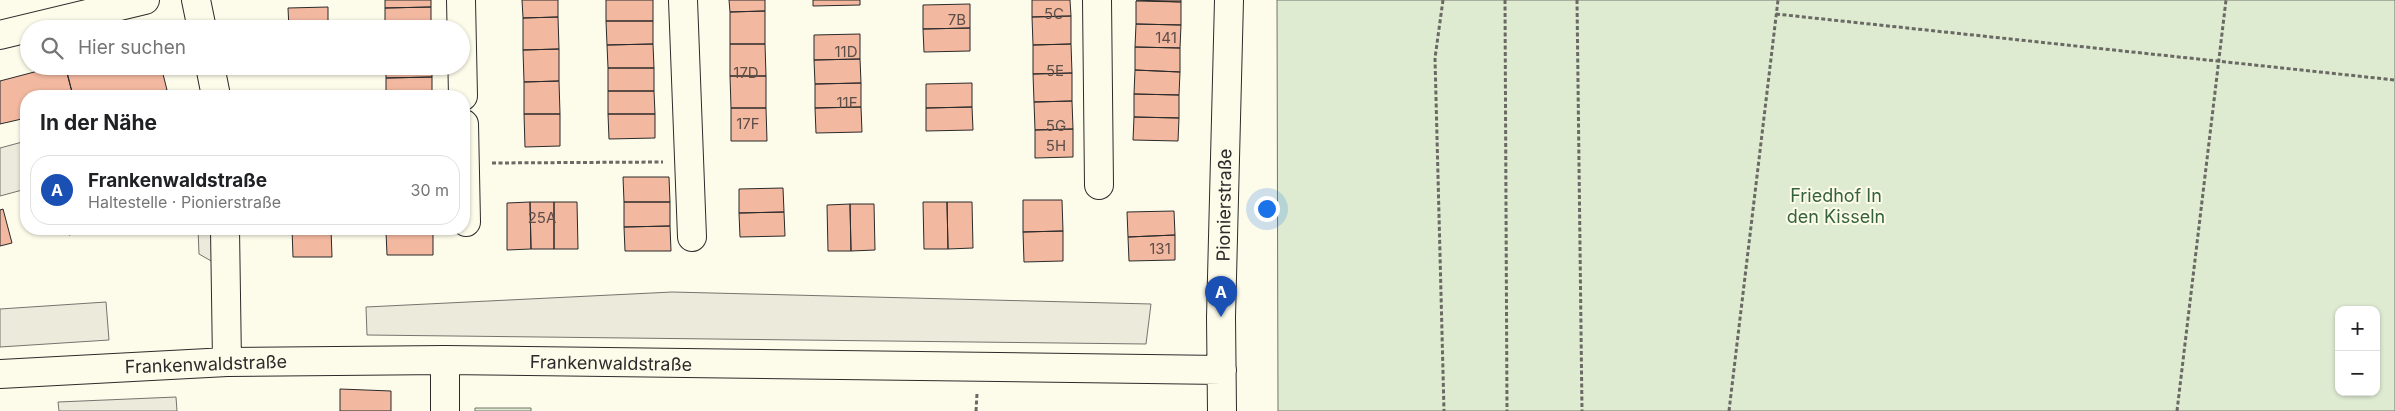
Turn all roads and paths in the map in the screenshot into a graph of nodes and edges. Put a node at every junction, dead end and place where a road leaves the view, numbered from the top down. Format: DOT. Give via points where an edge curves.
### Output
graph roads {
  1 [pos="145,0"];
  2 [pos="196,0"];
  3 [pos="461,0"];
  4 [pos="683,0"];
  5 [pos="1097,0"];
  6 [pos="1229,0"];
  7 [pos="1443,0"];
  8 [pos="1505,0"];
  9 [pos="1577,0"];
  10 [pos="1778,0"];
  11 [pos="2226,0"];
  12 [pos="1776,14"];
  13 [pos="62,20"];
  14 [pos="200,20"];
  15 [pos="461,20"];
  16 [pos="20,30"];
  17 [pos="0,35"];
  18 [pos="2218,61"];
  19 [pos="212,75"];
  20 [pos="463,75"];
  21 [pos="2395,80"];
  22 [pos="215,90"];
  23 [pos="463,90"];
  24 [pos="689,162"];
  25 [pos="470,164"];
  26 [pos="1099,185"];
  27 [pos="225,235"];
  28 [pos="692,237"];
  29 [pos="444,360"];
  30 [pos="227,362"];
  31 [pos="1222,370"];
  32 [pos="0,374"];
  33 [pos="978,387"];
  34 [pos="445,411"];
  35 [pos="976,411"];
  36 [pos="1222,411"];
  37 [pos="1444,411"];
  38 [pos="1506,411"];
  39 [pos="1582,411"];
  40 [pos="1729,411"];
  41 [pos="2176,411"];
  1 -- 13 [label="street"];
  2 -- 14 [label="street"];
  3 -- 15 [label="street"];
  4 -- 24 [label="street"];
  5 -- 26 [label="street"];
  6 -- 31 [label="street, Pionierstraße"];
  7 -- 37 [label="path" via="1435,58"];
  8 -- 38 [label="path"];
  9 -- 39 [label="path"];
  10 -- 12 [label="path"];
  11 -- 18 [label="path"];
  12 -- 18 [label="path"];
  12 -- 40 [label="path"];
  16 -- 17 [label="street"];
  18 -- 21 [label="path"];
  18 -- 41 [label="path"];
  19 -- 22 [label="street"];
  20 -- 23 [label="street"];
  24 -- 25 [label="path"];
  24 -- 28 [label="street"];
  27 -- 30 [label="street"];
  29 -- 30 [label="street, Frankenwaldstraße"];
  29 -- 31 [label="street, Frankenwaldstraße"];
  29 -- 34 [label="street"];
  30 -- 32 [label="street, Frankenwaldstraße"];
  31 -- 36 [label="street, Pionierstraße"];
  33 -- 35 [label="path"];
}
